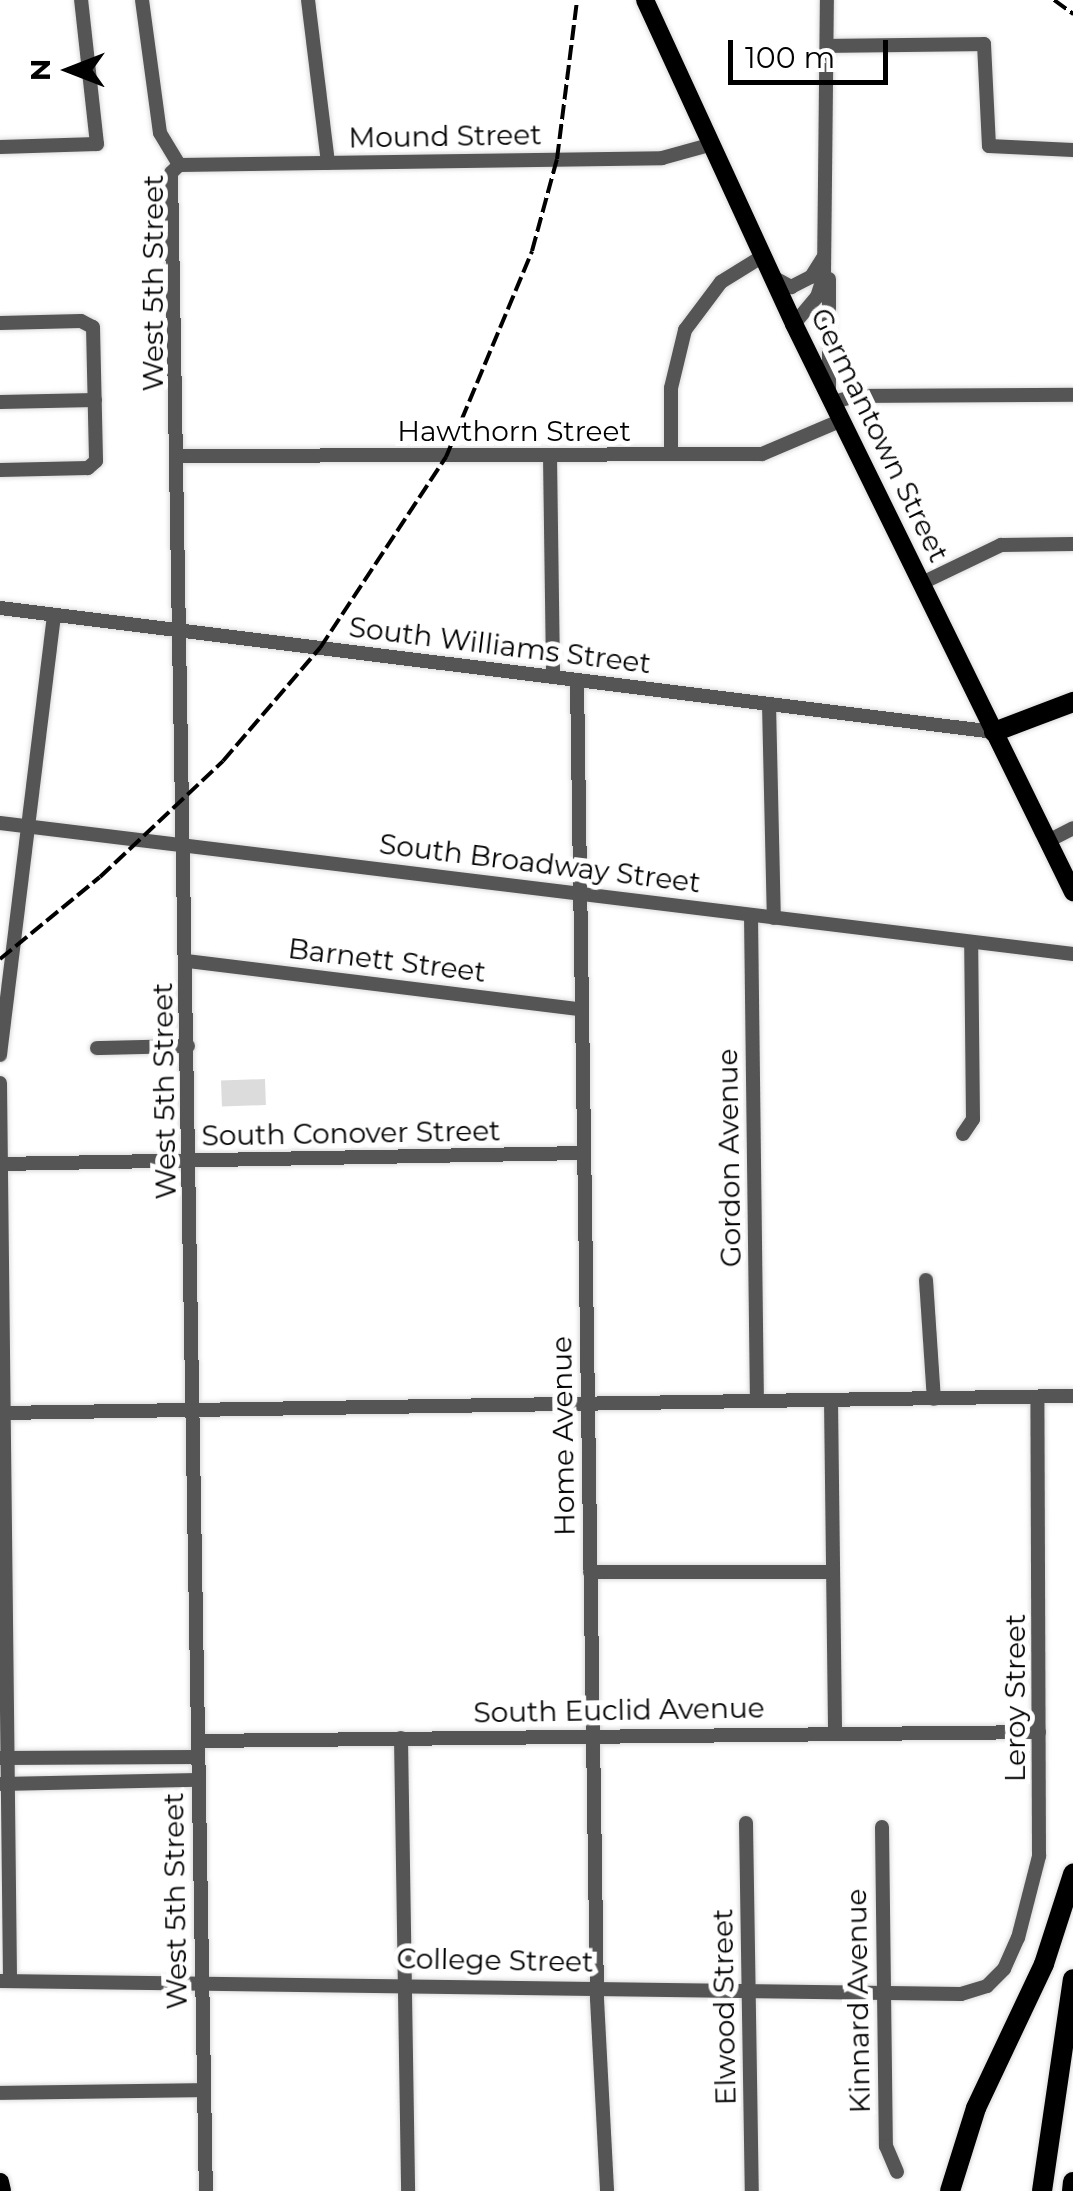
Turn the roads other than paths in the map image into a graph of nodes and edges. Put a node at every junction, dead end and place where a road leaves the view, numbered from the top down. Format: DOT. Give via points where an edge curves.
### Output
graph roads {
  1 [pos="81,0"];
  2 [pos="142,0"];
  3 [pos="308,0"];
  4 [pos="645,0"];
  5 [pos="827,0"];
  6 [pos="827,46"];
  7 [pos="709,145"];
  8 [pos="0,147"];
  9 [pos="1073,150"];
  10 [pos="328,163"];
  11 [pos="179,164"];
  12 [pos="826,240"];
  13 [pos="763,256"];
  14 [pos="773,277"];
  15 [pos="0,323"];
  16 [pos="794,324"];
  17 [pos="1073,395"];
  18 [pos="95,400"];
  19 [pos="0,402"];
  20 [pos="835,405"];
  21 [pos="672,454"];
  22 [pos="179,456"];
  23 [pos="550,456"];
  24 [pos="0,470"];
  25 [pos="1073,544"];
  26 [pos="922,582"];
  27 [pos="0,608"];
  28 [pos="54,616"];
  29 [pos="183,631"];
  30 [pos="554,677"];
  31 [pos="577,680"];
  32 [pos="1073,702"];
  33 [pos="769,704"];
  34 [pos="994,732"];
  35 [pos="0,823"];
  36 [pos="27,826"];
  37 [pos="1073,828"];
  38 [pos="1048,842"];
  39 [pos="186,844"];
  40 [pos="1073,892"];
  41 [pos="578,894"];
  42 [pos="751,915"];
  43 [pos="774,918"];
  44 [pos="6,937"];
  45 [pos="971,942"];
  46 [pos="1073,954"];
  47 [pos="187,961"];
  48 [pos="580,1009"];
  49 [pos="188,1046"];
  50 [pos="97,1048"];
  51 [pos="0,1055"];
  52 [pos="0,1082"];
  53 [pos="964,1134"];
  54 [pos="584,1153"];
  55 [pos="190,1161"];
  56 [pos="1,1164"];
  57 [pos="926,1280"];
  58 [pos="1073,1396"];
  59 [pos="1037,1397"];
  60 [pos="934,1399"];
  61 [pos="831,1400"];
  62 [pos="758,1401"];
  63 [pos="587,1405"];
  64 [pos="194,1410"];
  65 [pos="3,1414"];
  66 [pos="590,1572"];
  67 [pos="833,1572"];
  68 [pos="834,1732"];
  69 [pos="1040,1732"];
  70 [pos="592,1736"];
  71 [pos="401,1738"];
  72 [pos="198,1749"];
  73 [pos="4,1758"];
  74 [pos="198,1780"];
  75 [pos="4,1784"];
  76 [pos="746,1823"];
  77 [pos="882,1827"];
  78 [pos="1073,1874"];
  79 [pos="1073,1979"];
  80 [pos="5,1980"];
  81 [pos="202,1980"];
  82 [pos="405,1983"];
  83 [pos="986,1986"];
  84 [pos="596,1987"];
  85 [pos="749,1989"];
  86 [pos="883,1992"];
  87 [pos="204,2090"];
  88 [pos="0,2094"];
  89 [pos="963,2163"];
  90 [pos="897,2172"];
  91 [pos="0,2182"];
  92 [pos="1073,2182"];
  93 [pos="2,2191"];
  94 [pos="206,2191"];
  95 [pos="408,2191"];
  96 [pos="607,2191"];
  97 [pos="752,2191"];
  98 [pos="950,2191"];
  99 [pos="962,2191"];
  100 [pos="1042,2191"];
  101 [pos="1072,2191"];
  1 -- 8 [label="street" via="98,140"];
  2 -- 11 [label="street, West 5th Street" via="160,133"];
  3 -- 10 [label="street"];
  4 -- 7 [label="main road, Germantown Street"];
  5 -- 6 [label="street"];
  6 -- 9 [label="street" via="984,44 989,146"];
  6 -- 12 [label="street"];
  7 -- 10 [label="street, Mound Street" via="662,158"];
  7 -- 13 [label="main road, Germantown Street"];
  10 -- 11 [label="street, Mound Street"];
  11 -- 22 [label="street, West 5th Street" via="172,173"];
  12 -- 14 [label="street" via="806,281 791,287"];
  12 -- 16 [label="street" via="822,287"];
  12 -- 20 [label="street"];
  13 -- 14 [label="main road, Germantown Street"];
  13 -- 21 [label="street" via="720,282 685,330 670,388"];
  14 -- 16 [label="main road, Germantown Street"];
  15 -- 18 [label="street" via="90,324"];
  16 -- 20 [label="main road, Germantown Street"];
  17 -- 20 [label="street, Hawthorn Street" via="856,396"];
  18 -- 19 [label="street"];
  18 -- 24 [label="street" via="93,466"];
  20 -- 21 [label="street, Hawthorn Street" via="777,451"];
  20 -- 26 [label="main road, Germantown Street"];
  21 -- 23 [label="street, Hawthorn Street"];
  22 -- 23 [label="street, Hawthorn Street"];
  22 -- 29 [label="street, West 5th Street"];
  23 -- 30 [label="street"];
  25 -- 26 [label="street" via="1000,546"];
  26 -- 34 [label="main road, Germantown Street"];
  27 -- 28 [label="street, South Williams Street"];
  28 -- 29 [label="street, South Williams Street"];
  28 -- 36 [label="street"];
  29 -- 30 [label="street, South Williams Street"];
  29 -- 39 [label="street, West 5th Street"];
  30 -- 31 [label="street, South Williams Street"];
  31 -- 33 [label="street, South Williams Street"];
  31 -- 41 [label="street, Home Avenue"];
  32 -- 34 [label="highway"];
  33 -- 34 [label="street, South Williams Street"];
  33 -- 43 [label="street"];
  34 -- 38 [label="main road, Germantown Street"];
  35 -- 36 [label="street, South Broadway Street"];
  36 -- 39 [label="street, South Broadway Street"];
  36 -- 44 [label="street"];
  37 -- 38 [label="street"];
  38 -- 40 [label="main road, Germantown Street"];
  39 -- 41 [label="street, South Broadway Street"];
  39 -- 47 [label="street, West 5th Street"];
  41 -- 42 [label="street, South Broadway Street"];
  41 -- 48 [label="street, Home Avenue"];
  42 -- 43 [label="street, South Broadway Street"];
  42 -- 62 [label="street, Gordon Avenue"];
  43 -- 45 [label="street, South Broadway Street"];
  44 -- 51 [label="street"];
  45 -- 46 [label="street, South Broadway Street"];
  45 -- 53 [label="street" via="972,1119"];
  47 -- 48 [label="street, Barnett Street"];
  47 -- 49 [label="street, West 5th Street"];
  48 -- 54 [label="street, Home Avenue"];
  49 -- 50 [label="street"];
  49 -- 55 [label="street, West 5th Street"];
  52 -- 56 [label="street"];
  54 -- 55 [label="street, South Conover Street"];
  54 -- 63 [label="street, Home Avenue"];
  55 -- 56 [label="street, South Conover Street"];
  55 -- 64 [label="street, West 5th Street"];
  56 -- 65 [label="street"];
  57 -- 60 [label="street"];
  58 -- 59 [label="street"];
  59 -- 60 [label="street"];
  59 -- 69 [label="street, Leroy Street"];
  60 -- 61 [label="street"];
  61 -- 62 [label="street"];
  61 -- 67 [label="street"];
  62 -- 63 [label="street"];
  63 -- 64 [label="street"];
  63 -- 66 [label="street, Home Avenue"];
  64 -- 65 [label="street"];
  64 -- 72 [label="street, West 5th Street"];
  65 -- 73 [label="street"];
  66 -- 67 [label="street"];
  66 -- 70 [label="street, Home Avenue"];
  67 -- 68 [label="street"];
  68 -- 69 [label="street, South Euclid Avenue"];
  68 -- 70 [label="street, South Euclid Avenue"];
  69 -- 83 [label="street, Leroy Street" via="1035,1882 1004,1969"];
  70 -- 71 [label="street, South Euclid Avenue"];
  70 -- 84 [label="street, Home Avenue"];
  71 -- 72 [label="street, South Euclid Avenue"];
  71 -- 82 [label="street"];
  72 -- 73 [label="street, South Euclid Avenue"];
  72 -- 74 [label="street, West 5th Street"];
  73 -- 75 [label="street"];
  74 -- 75 [label="street"];
  74 -- 81 [label="street, West 5th Street"];
  75 -- 80 [label="street"];
  76 -- 85 [label="street, Elwood Street"];
  77 -- 86 [label="street, Kinnard Avenue"];
  78 -- 89 [label="highway" via="1044,1964 976,2108"];
  79 -- 100 [label="highway"];
  80 -- 81 [label="street, College Street"];
  81 -- 82 [label="street, College Street"];
  81 -- 87 [label="street, West 5th Street"];
  82 -- 84 [label="street, College Street"];
  82 -- 95 [label="street"];
  83 -- 86 [label="street, College Street" via="962,1994"];
  84 -- 85 [label="street, College Street"];
  84 -- 96 [label="street, Home Avenue"];
  85 -- 86 [label="street, College Street"];
  85 -- 97 [label="street, Elwood Street"];
  86 -- 90 [label="street, Kinnard Avenue" via="886,2146"];
  87 -- 88 [label="street"];
  87 -- 94 [label="street, West 5th Street"];
  89 -- 98 [label="highway"];
  89 -- 99 [label="highway"];
  91 -- 93 [label="main road"];
  92 -- 101 [label="highway"];
}
